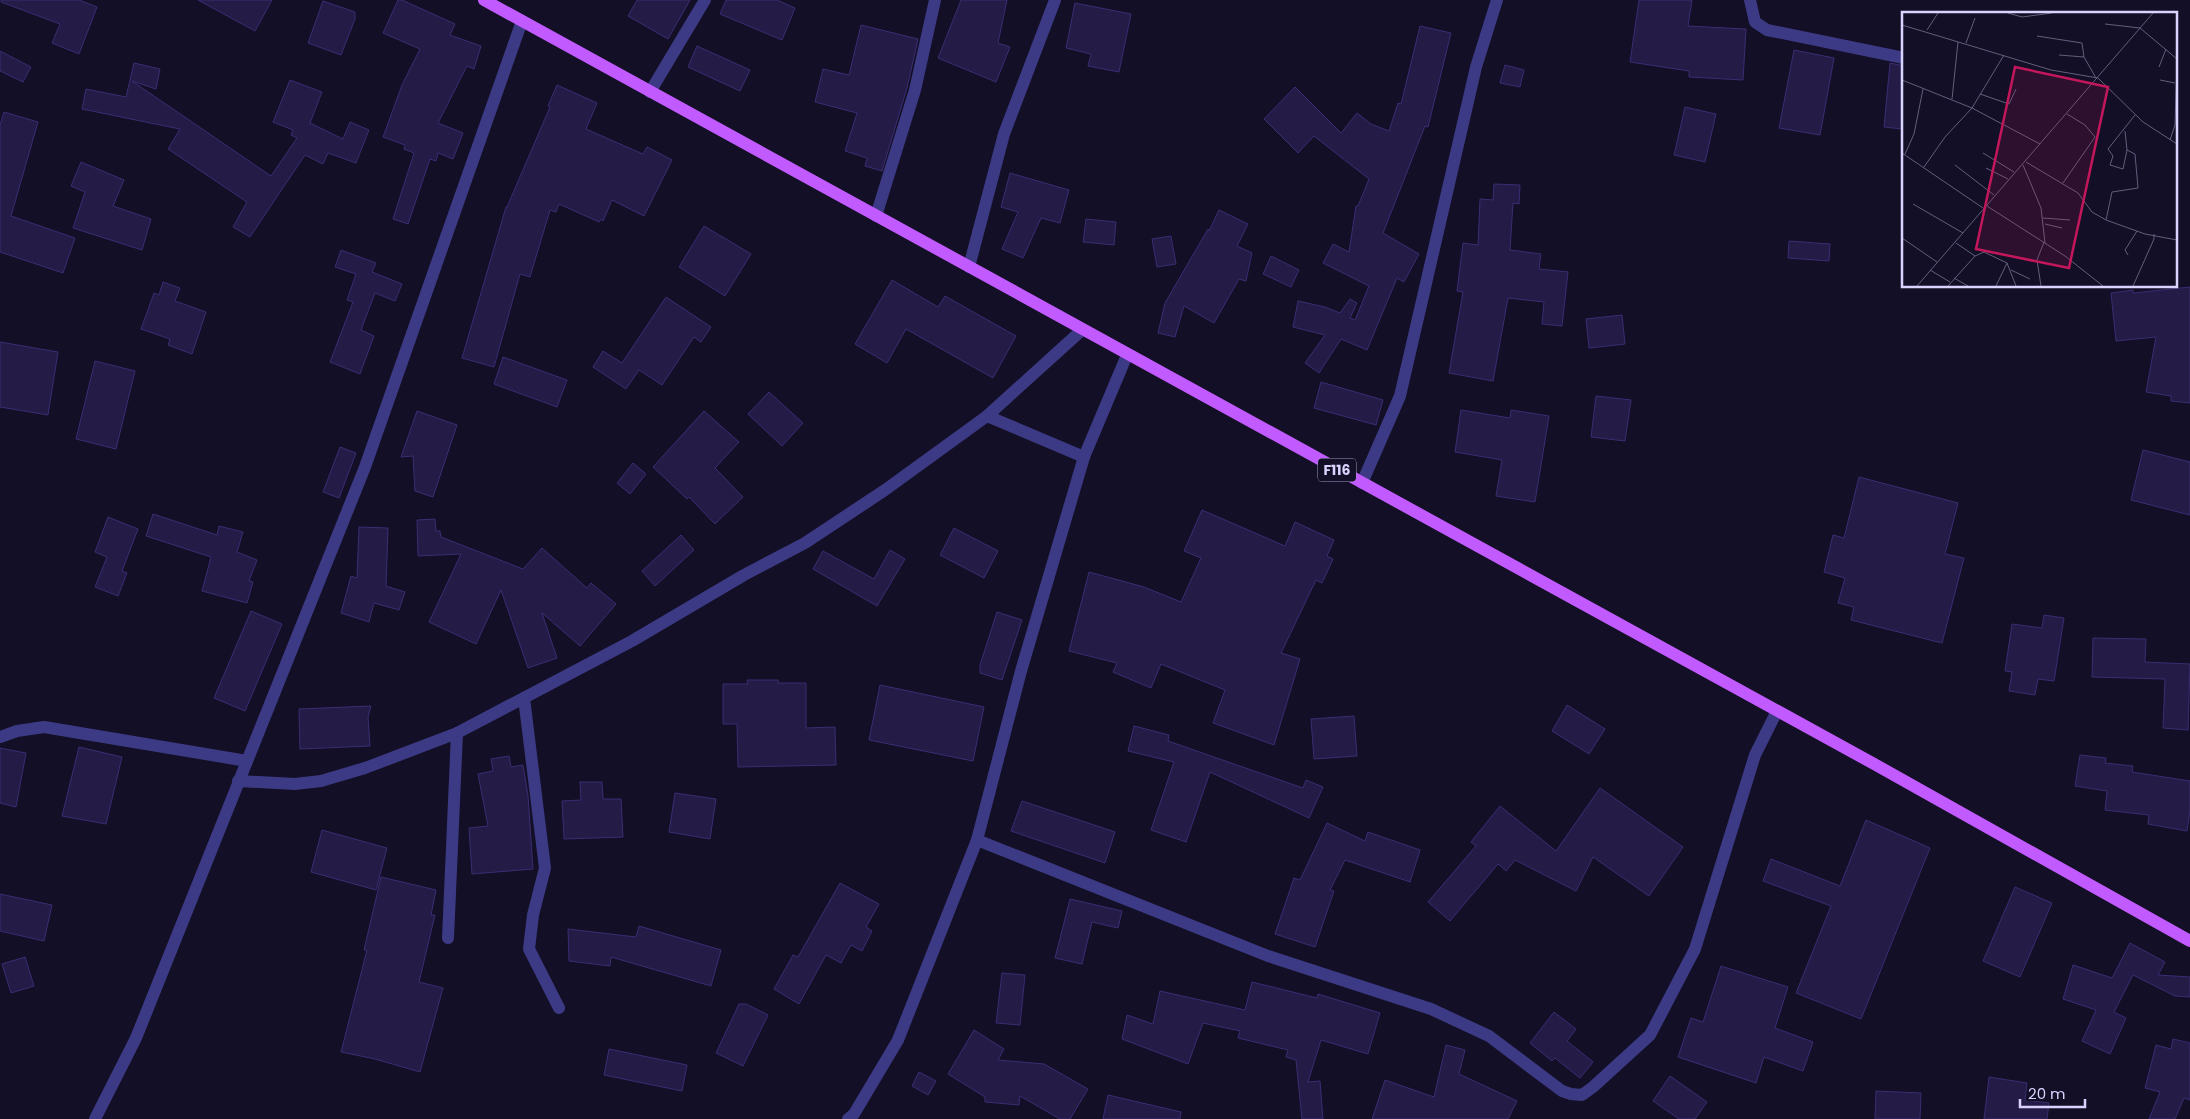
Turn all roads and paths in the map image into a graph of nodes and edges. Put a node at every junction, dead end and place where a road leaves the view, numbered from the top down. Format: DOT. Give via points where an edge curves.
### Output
graph roads {
  1 [pos="484,0"];
  2 [pos="705,0"];
  3 [pos="935,0"];
  4 [pos="1055,0"];
  5 [pos="1497,0"];
  6 [pos="1750,0"];
  7 [pos="522,21"];
  8 [pos="1902,58"];
  9 [pos="650,92"];
  10 [pos="876,216"];
  11 [pos="969,267"];
  12 [pos="1082,330"];
  13 [pos="1128,355"];
  14 [pos="987,416"];
  15 [pos="1084,457"];
  16 [pos="1362,484"];
  17 [pos="524,698"];
  18 [pos="1777,711"];
  19 [pos="457,733"];
  20 [pos="0,737"];
  21 [pos="246,761"];
  22 [pos="238,781"];
  23 [pos="977,840"];
  24 [pos="448,938"];
  25 [pos="2190,941"];
  26 [pos="559,1008"];
  27 [pos="95,1119"];
  28 [pos="848,1119"];
  1 -- 7 [label="main road, F116"];
  2 -- 9 [label="street"];
  3 -- 10 [label="street" via="915,90"];
  4 -- 11 [label="street" via="1004,134"];
  5 -- 16 [label="street" via="1476,67 1400,396"];
  6 -- 8 [label="street" via="1755,22 1767,30"];
  7 -- 9 [label="main road, F116"];
  7 -- 21 [label="street" via="365,467"];
  9 -- 10 [label="main road, F116"];
  10 -- 11 [label="main road, F116"];
  11 -- 12 [label="main road, F116"];
  12 -- 13 [label="main road, F116"];
  12 -- 14 [label="street"];
  13 -- 15 [label="street"];
  13 -- 16 [label="main road, F116"];
  14 -- 15 [label="street"];
  14 -- 17 [label="street" via="805,543"];
  15 -- 23 [label="street"];
  16 -- 18 [label="main road, F116"];
  17 -- 19 [label="street"];
  17 -- 26 [label="street" via="545,868 533,915 529,949"];
  18 -- 23 [label="street" via="1755,755 1695,949 1650,1035 1582,1095 1562,1091 1489,1036 1431,1009 1268,956"];
  18 -- 25 [label="main road, F116"];
  19 -- 22 [label="street" via="321,781 295,784"];
  19 -- 24 [label="street"];
  20 -- 21 [label="street" via="17,730 44,727"];
  21 -- 22 [label="street"];
  22 -- 27 [label="street" via="136,1038"];
  23 -- 28 [label="street" via="898,1040"];
}
